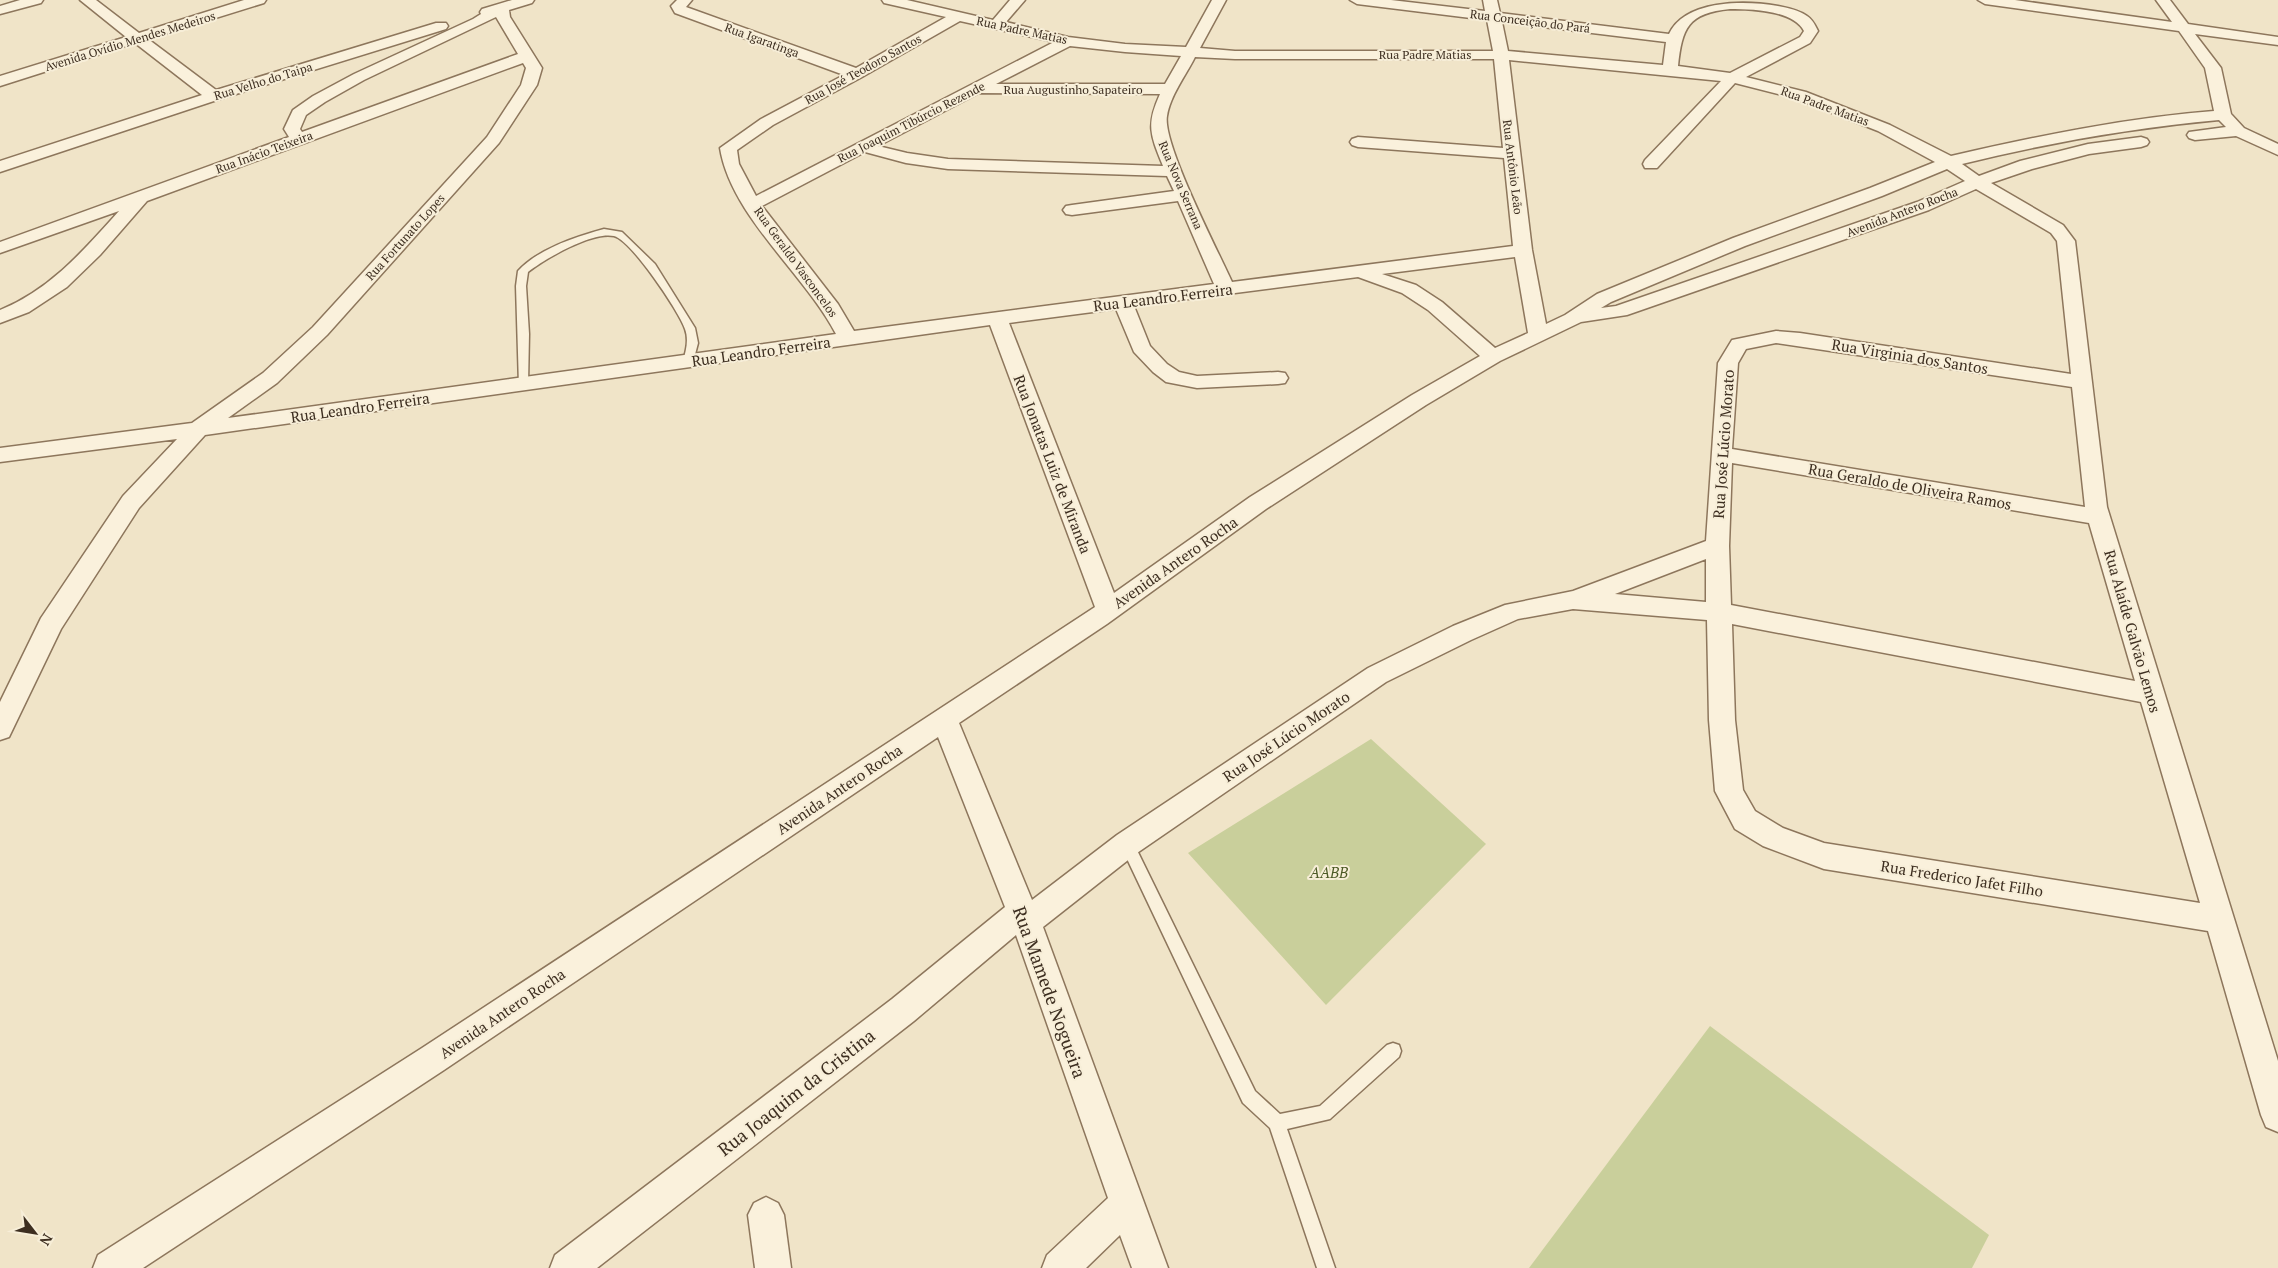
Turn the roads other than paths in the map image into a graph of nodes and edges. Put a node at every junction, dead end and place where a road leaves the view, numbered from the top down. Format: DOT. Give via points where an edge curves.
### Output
graph roads {
  1 [pos="36,0"];
  2 [pos="87,0"];
  3 [pos="259,0"];
  4 [pos="527,0"];
  5 [pos="685,0"];
  6 [pos="889,0"];
  7 [pos="1018,0"];
  8 [pos="1219,0"];
  9 [pos="1357,0"];
  10 [pos="1985,0"];
  11 [pos="2163,0"];
  12 [pos="1750,1"];
  13 [pos="502,8"];
  14 [pos="1491,8"];
  15 [pos="0,10"];
  16 [pos="958,16"];
  17 [pos="996,25"];
  18 [pos="2184,28"];
  19 [pos="138,39"];
  20 [pos="1674,39"];
  21 [pos="1068,41"];
  22 [pos="2278,41"];
  23 [pos="1190,53"];
  24 [pos="1501,55"];
  25 [pos="528,56"];
  26 [pos="1670,70"];
  27 [pos="857,74"];
  28 [pos="1732,78"];
  29 [pos="0,82"];
  30 [pos="976,89"];
  31 [pos="1170,89"];
  32 [pos="214,96"];
  33 [pos="2223,115"];
  34 [pos="767,122"];
  35 [pos="2238,131"];
  36 [pos="2180,136"];
  37 [pos="2161,138"];
  38 [pos="299,140"];
  39 [pos="2040,140"];
  40 [pos="1358,142"];
  41 [pos="864,147"];
  42 [pos="2276,150"];
  43 [pos="1511,154"];
  44 [pos="2063,156"];
  45 [pos="1948,162"];
  46 [pos="1651,164"];
  47 [pos="0,166"];
  48 [pos="1173,171"];
  49 [pos="1977,182"];
  50 [pos="1876,192"];
  51 [pos="1184,195"];
  52 [pos="140,197"];
  53 [pos="753,204"];
  54 [pos="1072,210"];
  55 [pos="1908,212"];
  56 [pos="0,248"];
  57 [pos="1523,250"];
  58 [pos="1356,272"];
  59 [pos="1226,289"];
  60 [pos="1123,303"];
  61 [pos="0,317"];
  62 [pos="998,318"];
  63 [pos="1572,319"];
  64 [pos="1538,335"];
  65 [pos="848,338"];
  66 [pos="1738,344"];
  67 [pos="1493,357"];
  68 [pos="688,362"];
  69 [pos="1278,378"];
  70 [pos="2082,382"];
  71 [pos="522,384"];
  72 [pos="198,429"];
  73 [pos="1721,454"];
  74 [pos="0,455"];
  75 [pos="2099,518"];
  76 [pos="1718,546"];
  77 [pos="1572,600"];
  78 [pos="1108,610"];
  79 [pos="1718,612"];
  80 [pos="2151,694"];
  81 [pos="944,719"];
  82 [pos="0,729"];
  83 [pos="1729,791"];
  84 [pos="1126,844"];
  85 [pos="1023,918"];
  86 [pos="2218,919"];
  87 [pos="1393,1051"];
  88 [pos="2278,1115"];
  89 [pos="1277,1123"];
  90 [pos="1127,1204"];
  91 [pos="766,1215"];
  92 [pos="111,1268"];
  93 [pos="568,1268"];
  94 [pos="773,1268"];
  95 [pos="1060,1268"];
  96 [pos="1150,1268"];
  97 [pos="1326,1268"];
  1 -- 15 [label="street"];
  2 -- 19 [label="street"];
  3 -- 19 [label="street, Avenida Ovídio Mendes Medeiros"];
  4 -- 13 [label="street, Rua Velho do Taipa"];
  5 -- 27 [label="street, Rua Igaratinga" via="678,6 680,10"];
  6 -- 16 [label="street, Rua Padre Matias"];
  7 -- 17 [label="street"];
  8 -- 23 [label="street, Rua Nova Serrana"];
  9 -- 14 [label="street, Rua Conceição do Pará"];
  10 -- 18 [label="street"];
  11 -- 18 [label="street"];
  12 -- 20 [label="street" via="1715,5 1697,11 1684,20"];
  12 -- 28 [label="street" via="1793,14 1806,21 1811,31 1805,40"];
  13 -- 25 [label="street, Rua Fortunato Lopes" via="503,17"];
  13 -- 32 [label="street, Rua Velho do Taipa"];
  13 -- 38 [label="street" via="319,99 299,114 292,129"];
  14 -- 20 [label="street, Rua Conceição do Pará"];
  14 -- 24 [label="street, Rua Antônio Leão"];
  16 -- 17 [label="street, Rua Padre Matias"];
  16 -- 27 [label="street, Rua José Teodoro Santos"];
  17 -- 21 [label="street, Rua Padre Matias"];
  18 -- 22 [label="street"];
  18 -- 33 [label="street" via="2213,68"];
  19 -- 29 [label="street, Avenida Ovídio Mendes Medeiros"];
  19 -- 32 [label="street"];
  20 -- 26 [label="street"];
  21 -- 23 [label="street, Rua Padre Matias"];
  21 -- 30 [label="street, Rua Joaquim Tibúrcio Rezende"];
  23 -- 24 [label="street, Rua Padre Matias"];
  23 -- 31 [label="street, Rua Nova Serrana"];
  24 -- 26 [label="street, Rua Padre Matias"];
  24 -- 43 [label="street, Rua Antônio Leão"];
  25 -- 38 [label="street, Rua Inácio Teixeira"];
  25 -- 72 [label="street, Rua Fortunato Lopes" via="534,68 529,85 486,147 320,331 270,378"];
  26 -- 28 [label="street, Rua Padre Matias"];
  27 -- 34 [label="street, Rua José Teodoro Santos"];
  28 -- 45 [label="street, Rua Padre Matias" via="1809,98 1884,128"];
  28 -- 46 [label="street"];
  30 -- 31 [label="street, Rua Augustinho Sapateiro"];
  30 -- 41 [label="street, Rua Joaquim Tibúrcio Rezende"];
  31 -- 48 [label="street, Rua Nova Serrana" via="1159,114 1158,128"];
  32 -- 47 [label="street, Rua Velho do Taipa"];
  33 -- 35 [label="street"];
  33 -- 39 [label="street, Avenida Antero Rocha"];
  34 -- 53 [label="street, Rua Geraldo Vasconcelos" via="728,148 733,169"];
  35 -- 36 [label="street"];
  35 -- 42 [label="street"];
  37 -- 44 [label="street, Avenida Antero Rocha"];
  38 -- 52 [label="street, Rua Inácio Teixeira"];
  39 -- 44 [label="street"];
  39 -- 45 [label="street, Avenida Antero Rocha"];
  40 -- 43 [label="street"];
  41 -- 48 [label="street" via="948,164"];
  41 -- 53 [label="street, Rua Joaquim Tibúrcio Rezende"];
  43 -- 57 [label="street, Rua Antônio Leão"];
  44 -- 49 [label="street, Avenida Antero Rocha"];
  45 -- 49 [label="street, Rua Padre Matias"];
  45 -- 50 [label="street, Avenida Antero Rocha"];
  48 -- 51 [label="street, Rua Nova Serrana"];
  49 -- 55 [label="street, Avenida Antero Rocha"];
  49 -- 70 [label="street, Rua Alaíde Galvão Lemos" via="2057,229 2066,241"];
  50 -- 55 [label="street"];
  50 -- 63 [label="street, Avenida Antero Rocha" via="1738,242 1604,298"];
  51 -- 54 [label="street"];
  51 -- 59 [label="street, Rua Nova Serrana"];
  52 -- 56 [label="street, Rua Inácio Teixeira"];
  52 -- 61 [label="street" via="67,279 45,296"];
  53 -- 65 [label="street, Rua Geraldo Vasconcelos" via="782,247 833,310"];
  55 -- 63 [label="street, Avenida Antero Rocha" via="1620,311"];
  57 -- 58 [label="street, Rua Leandro Ferreira"];
  57 -- 64 [label="street, Rua Antônio Leão"];
  58 -- 59 [label="street, Rua Leandro Ferreira"];
  58 -- 67 [label="street" via="1409,289 1435,306"];
  59 -- 60 [label="street, Rua Leandro Ferreira"];
  60 -- 62 [label="street, Rua Leandro Ferreira"];
  60 -- 69 [label="street" via="1141,348 1173,377 1197,382"];
  62 -- 65 [label="street, Rua Leandro Ferreira"];
  62 -- 78 [label="street, Rua Jonatas Luiz de Miranda"];
  63 -- 64 [label="street, Avenida Antero Rocha"];
  64 -- 67 [label="street, Avenida Antero Rocha"];
  65 -- 68 [label="street, Rua Leandro Ferreira"];
  66 -- 70 [label="street, Rua Virginia dos Santos" via="1776,337"];
  66 -- 73 [label="street, Rua José Lúcio Morato" via="1728,363"];
  67 -- 78 [label="street, Avenida Antero Rocha" via="1419,400 1258,503"];
  68 -- 71 [label="street, Rua Leandro Ferreira"];
  68 -- 71 [label="lane" via="693,343 690,328 650,264 619,234 604,232 544,255 523,271"];
  70 -- 75 [label="street, Rua Alaíde Galvão Lemos"];
  71 -- 72 [label="street, Rua Leandro Ferreira"];
  72 -- 74 [label="street, Rua Leandro Ferreira"];
  72 -- 82 [label="street, Rua Fortunato Lopes" via="132,502 50,624"];
  73 -- 75 [label="street, Rua Geraldo de Oliveira Ramos"];
  73 -- 76 [label="street, Rua José Lúcio Morato"];
  75 -- 80 [label="street, Rua Alaíde Galvão Lemos"];
  76 -- 77 [label="street, Rua José Lúcio Morato"];
  76 -- 79 [label="street, Rua José Lúcio Morato"];
  77 -- 79 [label="street, Rua José Lúcio Morato"];
  77 -- 84 [label="street, Rua José Lúcio Morato" via="1514,611 1376,675"];
  78 -- 81 [label="street, Avenida Antero Rocha"];
  79 -- 80 [label="street"];
  79 -- 83 [label="street, Rua José Lúcio Morato" via="1722,720"];
  80 -- 86 [label="street, Rua Alaíde Galvão Lemos"];
  81 -- 85 [label="street, Rua Mamede Nogueira"];
  81 -- 92 [label="street, Avenida Antero Rocha" via="433,1059"];
  83 -- 86 [label="street, Rua Frederico Jafet Filho" via="1745,820 1773,837 1824,856"];
  84 -- 85 [label="street, Rua José Lúcio Morato"];
  84 -- 89 [label="lane" via="1249,1097"];
  85 -- 90 [label="street, Rua Mamede Nogueira"];
  85 -- 93 [label="street, Rua Joaquim da Cristina"];
  86 -- 88 [label="street, Rua Alaíde Galvão Lemos"];
  87 -- 89 [label="lane" via="1324,1113"];
  89 -- 97 [label="lane"];
  90 -- 95 [label="street"];
  90 -- 96 [label="street, Rua Mamede Nogueira"];
  91 -- 94 [label="street"];
}
